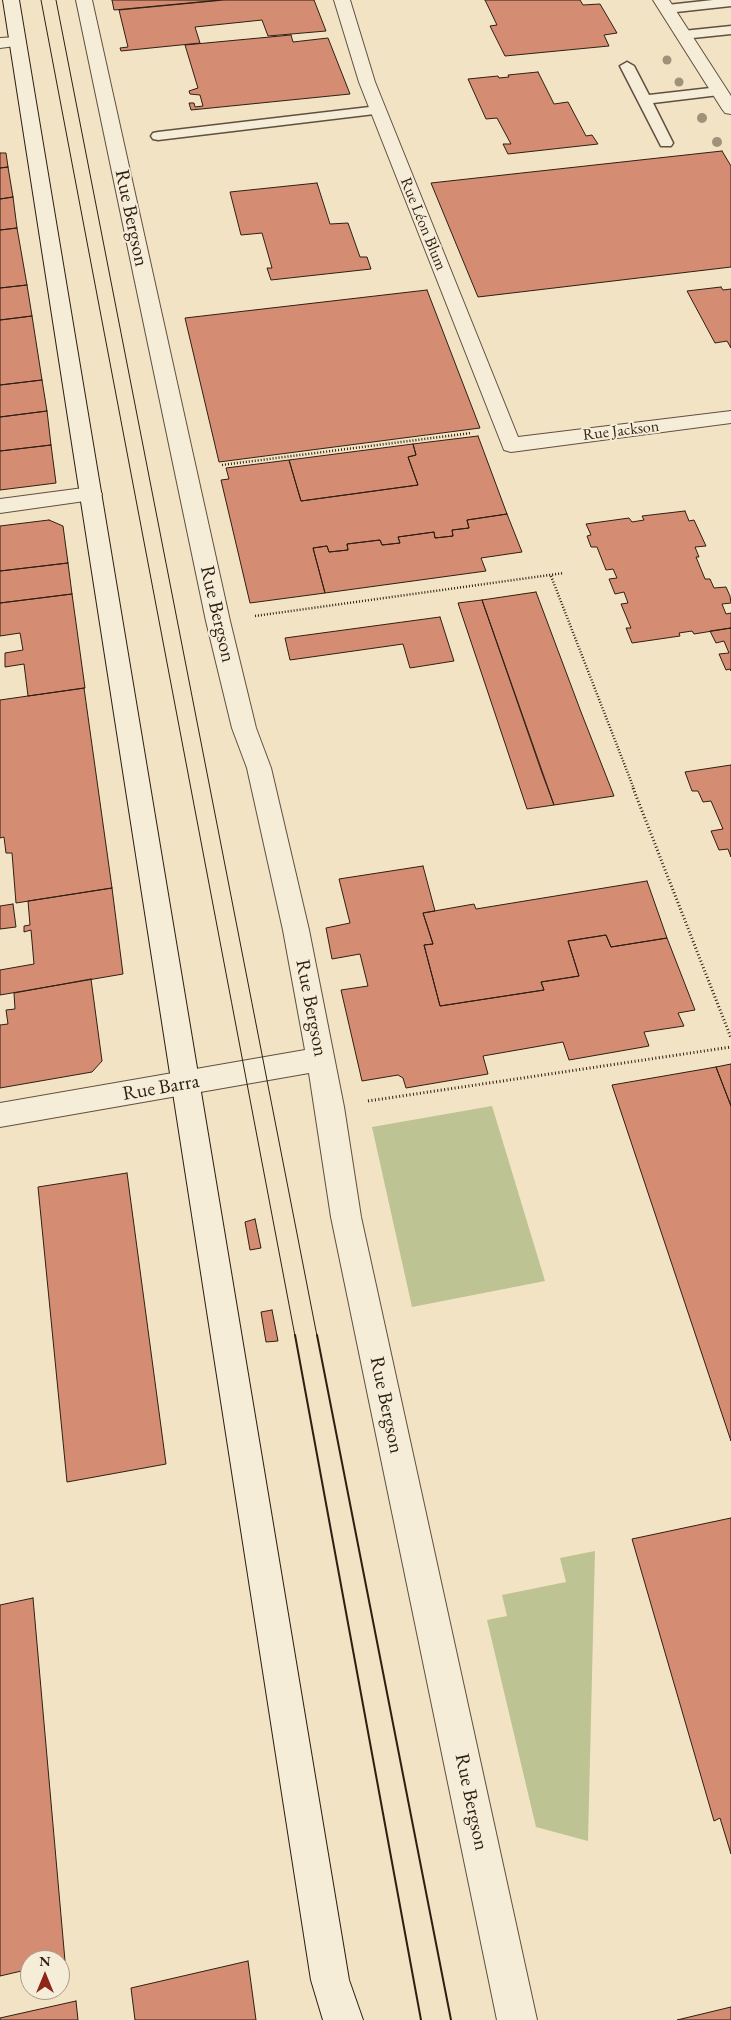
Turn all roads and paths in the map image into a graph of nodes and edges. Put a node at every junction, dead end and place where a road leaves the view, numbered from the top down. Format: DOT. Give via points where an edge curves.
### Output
graph roads {
  1 [pos="11,0"];
  2 [pos="84,0"];
  3 [pos="342,0"];
  4 [pos="731,2"];
  5 [pos="664,4"];
  6 [pos="731,30"];
  7 [pos="683,35"];
  8 [pos="9,42"];
  9 [pos="627,66"];
  10 [pos="719,91"];
  11 [pos="644,100"];
  12 [pos="731,109"];
  13 [pos="378,110"];
  14 [pos="158,136"];
  15 [pos="666,143"];
  16 [pos="731,417"];
  17 [pos="512,445"];
  18 [pos="180,447"];
  19 [pos="91,494"];
  20 [pos="0,506"];
  21 [pos="564,573"];
  22 [pos="551,576"];
  23 [pos="218,621"];
  24 [pos="731,1038"];
  25 [pos="731,1047"];
  26 [pos="321,1059"];
  27 [pos="186,1083"];
  28 [pos="330,1107"];
  29 [pos="0,1115"];
  30 [pos="343,2020"];
  31 [pos="517,2020"];
  1 -- 8 [label="street"];
  2 -- 18 [label="street, Rue Bergson"];
  3 -- 13 [label="street, Rue Léon Blum"];
  4 -- 5 [label="lane"];
  5 -- 7 [label="street"];
  6 -- 7 [label="lane"];
  7 -- 10 [label="street"];
  8 -- 19 [label="street"];
  9 -- 11 [label="lane"];
  10 -- 11 [label="lane"];
  10 -- 12 [label="street"];
  11 -- 15 [label="lane"];
  13 -- 14 [label="lane"];
  13 -- 17 [label="street, Rue Léon Blum"];
  16 -- 17 [label="street, Rue Jackson"];
  17 -- 18 [label="path" via="482,432 212,466 206,444"];
  18 -- 23 [label="street, Rue Bergson"];
  19 -- 20 [label="street"];
  19 -- 27 [label="street"];
  21 -- 22 [label="path"];
  22 -- 23 [label="path"];
  22 -- 24 [label="path"];
  23 -- 26 [label="street, Rue Bergson" via="244,728 259,768"];
  25 -- 28 [label="path"];
  26 -- 27 [label="street, Rue Barra"];
  26 -- 28 [label="street, Rue Bergson"];
  27 -- 29 [label="street, Rue Barra"];
  27 -- 30 [label="street" via="330,1980"];
  28 -- 31 [label="street, Rue Bergson" via="346,1217"];
}
